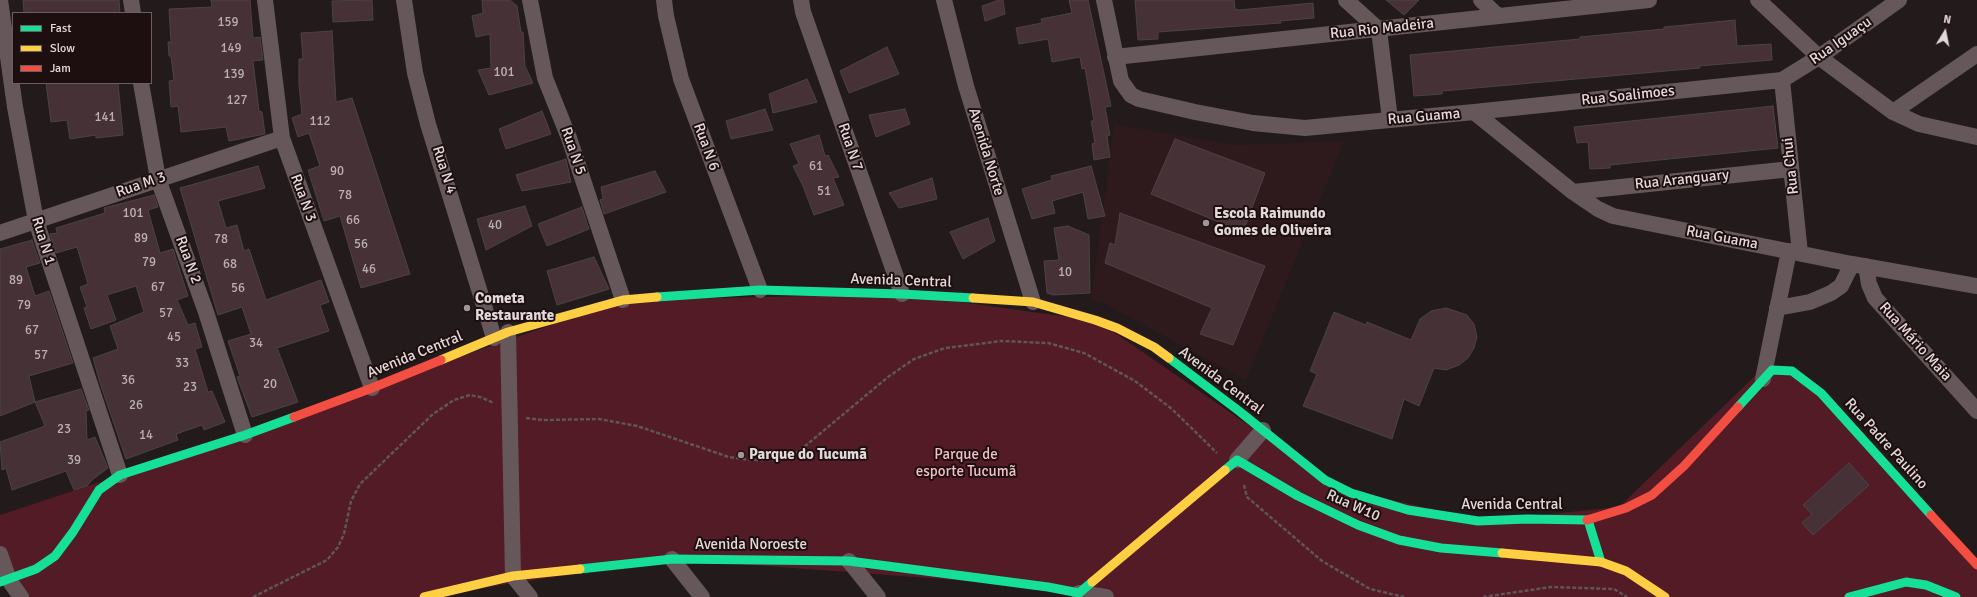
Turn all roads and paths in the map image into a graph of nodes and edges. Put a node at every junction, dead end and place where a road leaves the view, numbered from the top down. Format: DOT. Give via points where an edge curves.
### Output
graph roads {
  1 [pos="0,0"];
  2 [pos="132,0"];
  3 [pos="265,0"];
  4 [pos="404,0"];
  5 [pos="530,0"];
  6 [pos="664,0"];
  7 [pos="801,0"];
  8 [pos="944,0"];
  9 [pos="1104,0"];
  10 [pos="1346,0"];
  11 [pos="1481,0"];
  12 [pos="1649,0"];
  13 [pos="1758,0"];
  14 [pos="1899,0"];
  15 [pos="1620,2"];
  16 [pos="133,12"];
  17 [pos="1498,16"];
  18 [pos="1379,30"];
  19 [pos="1977,54"];
  20 [pos="1115,57"];
  21 [pos="1819,57"];
  22 [pos="1782,80"];
  23 [pos="141,84"];
  24 [pos="1474,112"];
  25 [pos="1892,112"];
  26 [pos="1390,119"];
  27 [pos="1977,137"];
  28 [pos="282,138"];
  29 [pos="1791,169"];
  30 [pos="158,179"];
  31 [pos="1573,192"];
  32 [pos="36,221"];
  33 [pos="0,233"];
  34 [pos="1794,252"];
  35 [pos="1859,265"];
  36 [pos="1977,286"];
  37 [pos="760,290"];
  38 [pos="902,294"];
  39 [pos="623,300"];
  40 [pos="1033,302"];
  41 [pos="1777,308"];
  42 [pos="501,335"];
  43 [pos="1763,379"];
  44 [pos="372,388"];
  45 [pos="1977,411"];
  46 [pos="510,412"];
  47 [pos="1263,430"];
  48 [pos="245,436"];
  49 [pos="1237,460"];
  50 [pos="120,475"];
  51 [pos="1588,520"];
  52 [pos="0,554"];
  53 [pos="672,559"];
  54 [pos="849,561"];
  55 [pos="1601,562"];
  56 [pos="1977,565"];
  57 [pos="513,576"];
  58 [pos="4,581"];
  59 [pos="1052,592"];
  60 [pos="1079,593"];
  61 [pos="21,597"];
  62 [pos="253,597"];
  63 [pos="424,597"];
  64 [pos="530,597"];
  65 [pos="702,597"];
  66 [pos="878,597"];
  67 [pos="1106,597"];
  68 [pos="1404,597"];
  69 [pos="1483,597"];
  70 [pos="1627,597"];
  71 [pos="1666,597"];
  72 [pos="1849,597"];
  73 [pos="1956,597"];
  1 -- 32 [label="street, Rua N 1" via="15,107"];
  2 -- 16 [label="street"];
  3 -- 28 [label="street, Rua N 3"];
  4 -- 42 [label="street, Rua N 4" via="415,74 428,124"];
  5 -- 39 [label="street, Rua N 5" via="545,78 569,138"];
  6 -- 37 [label="street, Rua N 6" via="681,79"];
  7 -- 38 [label="street, Rua N 7" via="803,12"];
  8 -- 40 [label="street, Avenida Norte" via="966,86"];
  9 -- 20 [label="street, Rua Guama"];
  10 -- 18 [label="street"];
  11 -- 17 [label="street"];
  12 -- 15 [label="street, Rua Rio Madeira"];
  13 -- 21 [label="street"];
  14 -- 21 [label="street, Rua Iguaçu"];
  15 -- 17 [label="street, Rua Rio Madeira"];
  17 -- 18 [label="street, Rua Rio Madeira"];
  18 -- 20 [label="street, Rua Rio Madeira"];
  18 -- 26 [label="street"];
  19 -- 25 [label="street"];
  20 -- 26 [label="street, Rua Guama" via="1121,80 1131,95 1195,112 1253,123 1305,128"];
  21 -- 22 [label="street, Rua Iguaçu"];
  21 -- 25 [label="street"];
  22 -- 24 [label="street, Rua Soalimoes"];
  22 -- 29 [label="street, Rua Chui"];
  23 -- 30 [label="street, Rua N 2"];
  24 -- 26 [label="street, Rua Guama"];
  24 -- 31 [label="street, Rua Guama"];
  25 -- 27 [label="street" via="1919,124"];
  28 -- 30 [label="street, Rua M 3"];
  28 -- 44 [label="street, Rua N 3"];
  29 -- 31 [label="street, Rua Aranguary"];
  29 -- 34 [label="street, Rua Chui"];
  30 -- 32 [label="street, Rua M 3"];
  30 -- 48 [label="street, Rua N 2" via="206,312"];
  31 -- 34 [label="street, Rua Guama" via="1598,209 1614,216"];
  32 -- 33 [label="street, Rua M 3"];
  32 -- 50 [label="street, Rua N 1"];
  34 -- 35 [label="street, Rua Guama"];
  34 -- 41 [label="street, Rua Chui"];
  35 -- 36 [label="street, Rua Guama"];
  35 -- 41 [label="street" via="1841,286 1831,293 1810,302"];
  35 -- 45 [label="street, Rua Mário Maia" via="1875,298"];
  37 -- 38 [label="street, Avenida Central"];
  37 -- 39 [label="street, Avenida Central"];
  38 -- 40 [label="street, Avenida Central"];
  39 -- 42 [label="street, Avenida Central"];
  40 -- 47 [label="street, Avenida Central" via="1117,328 1154,347"];
  41 -- 43 [label="street, Rua Chui"];
  42 -- 44 [label="street, Avenida Central"];
  42 -- 46 [label="street, Rua N 4"];
  43 -- 51 [label="street, Avenida Central" via="1684,466 1652,495 1626,508"];
  43 -- 56 [label="street, Rua Padre Paulino" via="1772,370 1792,371 1821,393"];
  44 -- 48 [label="street, Avenida Central"];
  46 -- 49 [label="path" via="543,420 599,419 620,422 729,457 775,460 798,452 888,377 914,359 945,348 1001,341 1048,343 1084,353 1135,381 1172,409 1215,453"];
  46 -- 57 [label="street, Rua N 4"];
  46 -- 62 [label="path" via="489,400 470,395 454,400 433,414 360,484 351,501 344,534 338,547 326,560"];
  47 -- 49 [label="street"];
  47 -- 51 [label="street, Avenida Central" via="1325,480 1376,502 1444,517 1478,521"];
  48 -- 50 [label="street, Avenida Central"];
  49 -- 55 [label="street, Rua W10" via="1298,496 1358,525 1399,540 1441,548"];
  49 -- 60 [label="street"];
  49 -- 68 [label="path" via="1247,497 1322,561 1370,589"];
  50 -- 58 [label="street, Avenida Central" via="99,490 55,556 36,569"];
  51 -- 55 [label="street"];
  52 -- 58 [label="street"];
  53 -- 54 [label="street, Avenida Noroeste"];
  53 -- 57 [label="street, Avenida Noroeste"];
  53 -- 65 [label="street"];
  54 -- 59 [label="street, Avenida Noroeste"];
  54 -- 66 [label="street"];
  55 -- 71 [label="street, Rua W10" via="1626,571"];
  57 -- 63 [label="street, Avenida Noroeste"];
  57 -- 64 [label="street"];
  58 -- 61 [label="street"];
  59 -- 60 [label="street, Avenida Noroeste"];
  60 -- 67 [label="street"];
  69 -- 70 [label="path" via="1551,587 1614,589"];
  72 -- 73 [label="street" via="1906,582 1926,585"];
}
